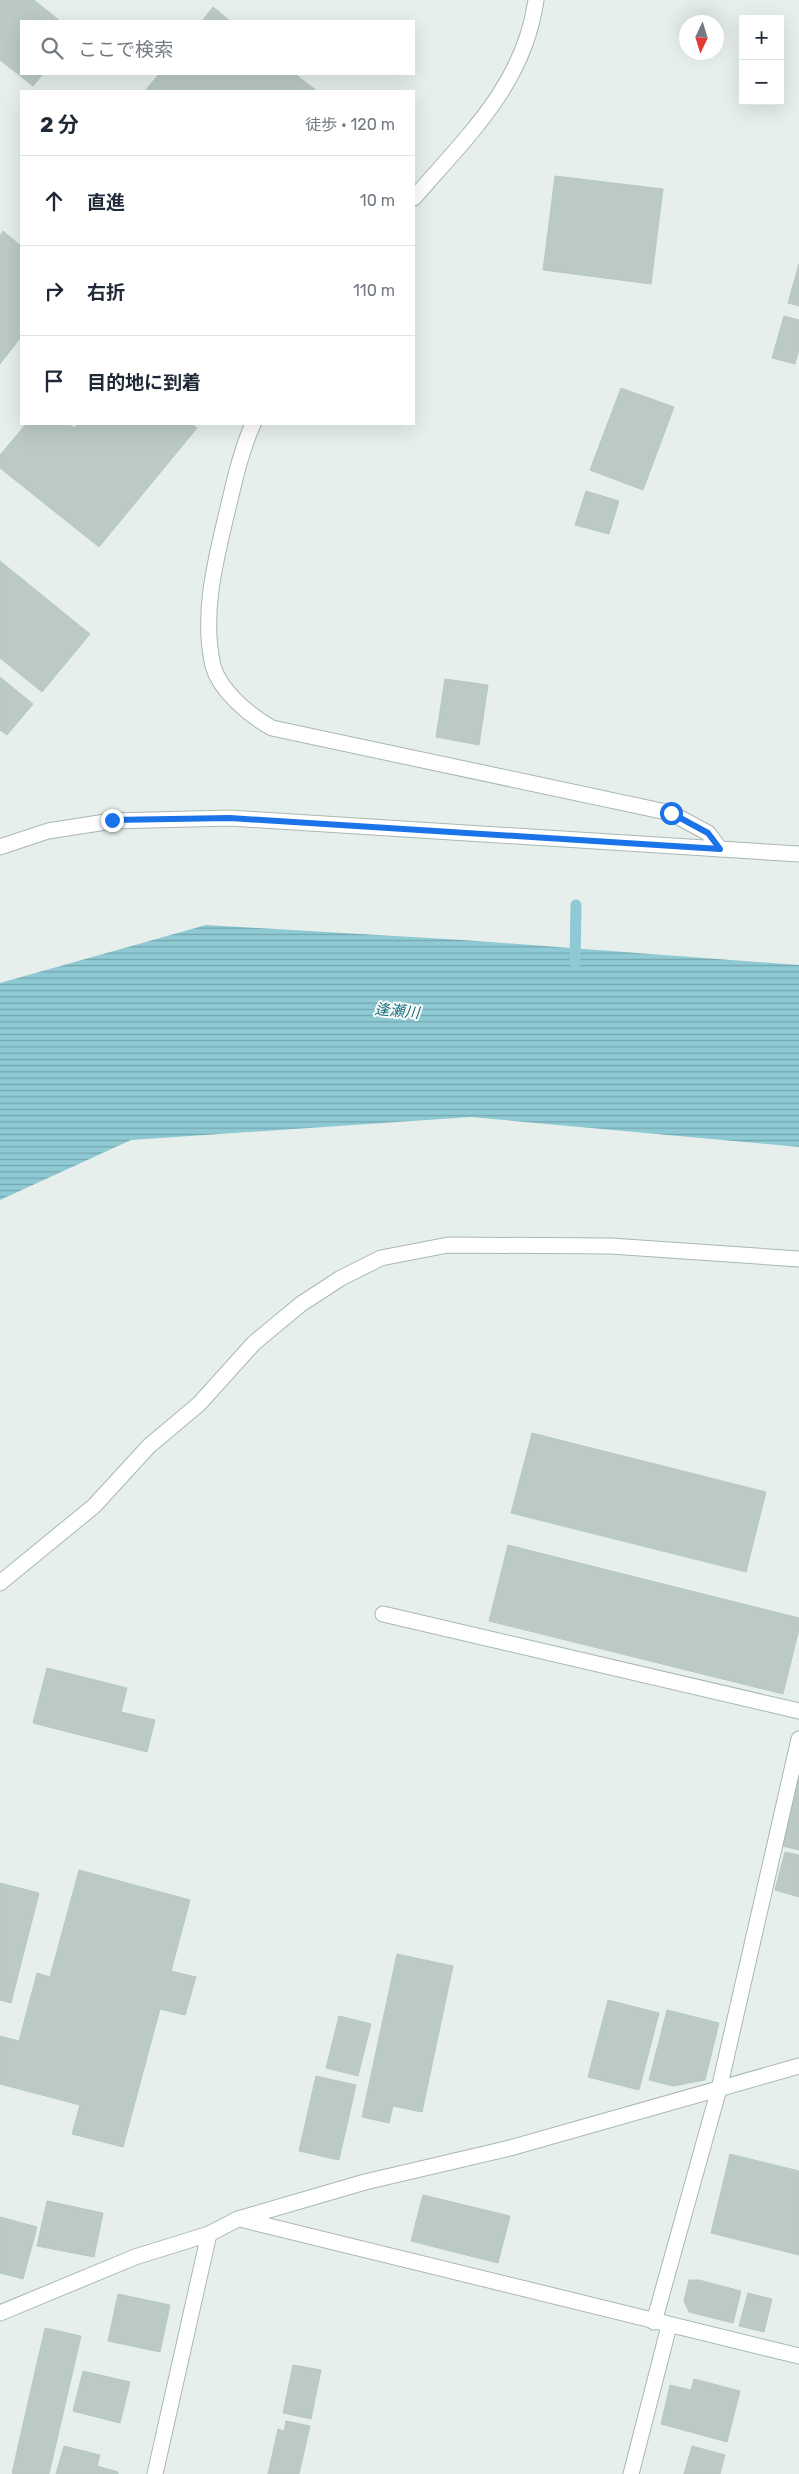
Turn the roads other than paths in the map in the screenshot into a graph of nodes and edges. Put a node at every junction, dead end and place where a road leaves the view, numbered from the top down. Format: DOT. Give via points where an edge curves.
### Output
graph roads {
  1 [pos="536,0"];
  2 [pos="415,197"];
  3 [pos="253,425"];
  4 [pos="0,847"];
  5 [pos="720,849"];
  6 [pos="799,854"];
  7 [pos="799,1259"];
  8 [pos="0,1583"];
  9 [pos="383,1614"];
  10 [pos="799,1711"];
  11 [pos="799,1739"];
  12 [pos="799,2066"];
  13 [pos="719,2089"];
  14 [pos="238,2219"];
  15 [pos="209,2234"];
  16 [pos="0,2313"];
  17 [pos="661,2324"];
  18 [pos="799,2356"];
  19 [pos="155,2474"];
  20 [pos="631,2474"];
  1 -- 2 [label="street" via="524,49 510,79 493,106"];
  3 -- 5 [label="street" via="242,448 210,581 210,635 213,666 222,684 257,720 282,730 671,813 708,833"];
  4 -- 5 [label="street" via="48,831 112,820 230,818"];
  5 -- 6 [label="street"];
  7 -- 8 [label="street" via="611,1246 448,1245 381,1258 341,1278 301,1304 254,1343 199,1404 149,1446 94,1506"];
  9 -- 10 [label="street"];
  11 -- 13 [label="street"];
  12 -- 13 [label="street"];
  13 -- 14 [label="street" via="510,2148 365,2182"];
  13 -- 17 [label="street"];
  14 -- 15 [label="street"];
  14 -- 17 [label="street"];
  15 -- 16 [label="street" via="135,2257"];
  15 -- 19 [label="street"];
  17 -- 18 [label="street"];
  17 -- 20 [label="street"];
}
